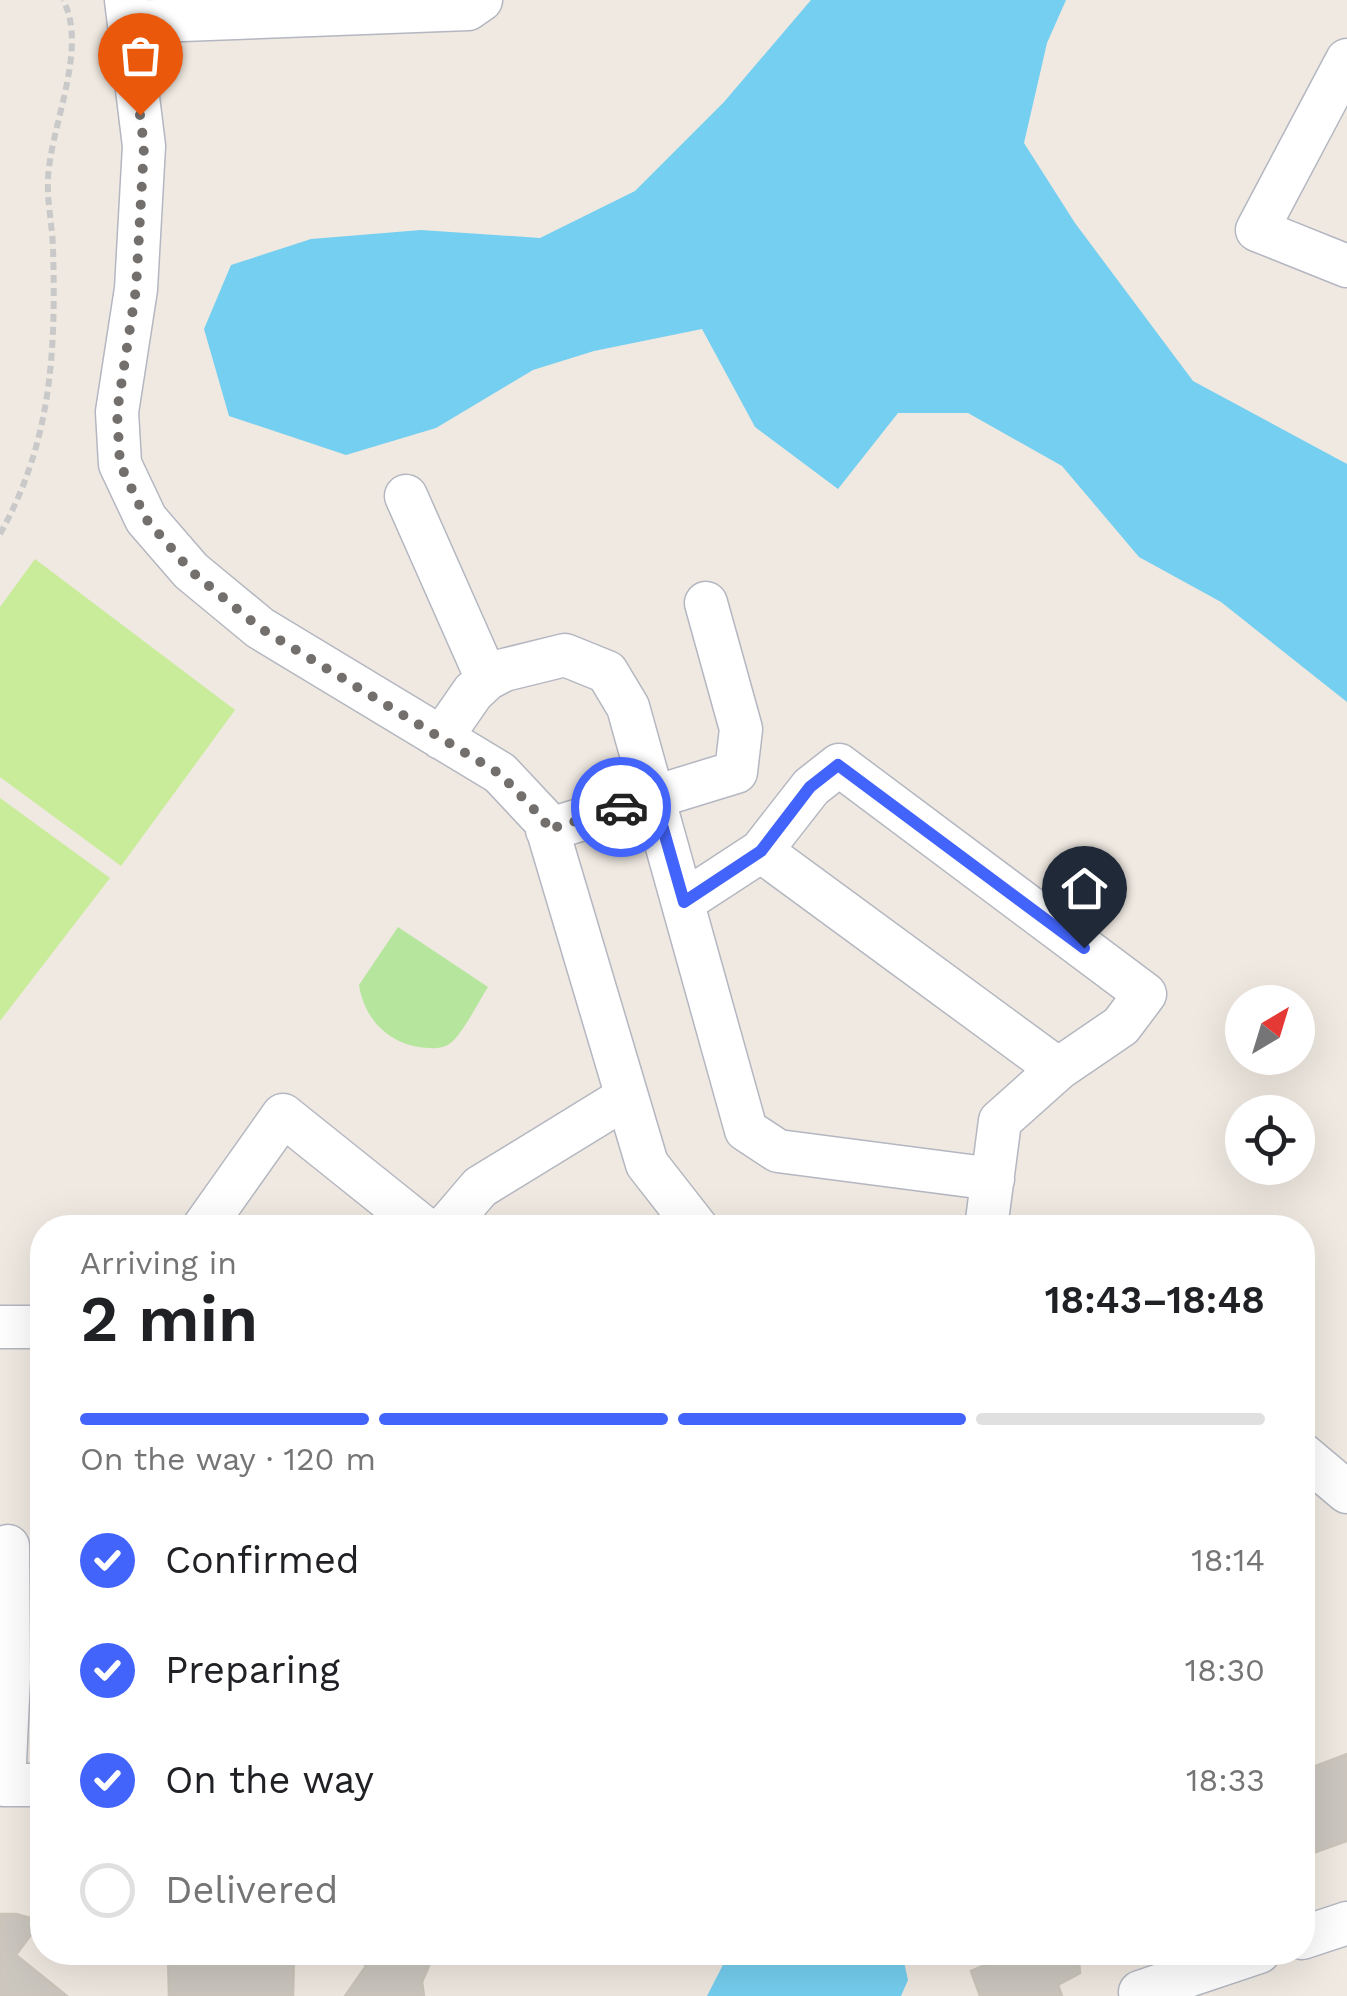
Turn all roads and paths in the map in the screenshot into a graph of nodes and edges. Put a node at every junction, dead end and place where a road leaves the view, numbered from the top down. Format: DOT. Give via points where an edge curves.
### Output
graph roads {
  1 [pos="63,0"];
  2 [pos="481,0"];
  3 [pos="128,11"];
  4 [pos="1347,60"];
  5 [pos="1347,266"];
  6 [pos="406,496"];
  7 [pos="0,534"];
  8 [pos="706,603"];
  9 [pos="487,678"];
  10 [pos="442,738"];
  11 [pos="654,797"];
  12 [pos="547,830"];
  13 [pos="761,851"];
  14 [pos="684,902"];
  15 [pos="1058,1068"];
  16 [pos="625,1098"];
  17 [pos="993,1179"];
  18 [pos="213,1215"];
  19 [pos="408,1215"];
  20 [pos="455,1215"];
  21 [pos="686,1215"];
  22 [pos="988,1215"];
  23 [pos="0,1327"];
  24 [pos="30,1327"];
  25 [pos="1315,1465"];
  26 [pos="1347,1492"];
  27 [pos="17,1547"];
  28 [pos="23,1786"];
  29 [pos="1347,1923"];
  30 [pos="1315,1934"];
  31 [pos="1220,1965"];
  32 [pos="1141,1996"];
  1 -- 7 [label="path" via="72,46 48,178 53,365 25,488"];
  2 -- 3 [label="street" via="468,8"];
  3 -- 10 [label="street" via="144,146 136,289 117,412 120,464 146,519 191,571 260,628"];
  4 -- 5 [label="street" via="1257,230"];
  6 -- 9 [label="street"];
  8 -- 11 [label="street" via="742,730 736,772"];
  9 -- 10 [label="street"];
  9 -- 11 [label="street" via="564,656 607,672 628,707"];
  10 -- 12 [label="street" via="500,774"];
  11 -- 12 [label="street"];
  11 -- 14 [label="street"];
  12 -- 16 [label="street"];
  13 -- 14 [label="street"];
  13 -- 15 [label="street"];
  13 -- 15 [label="street" via="810,787 838,765 1145,994 1121,1026"];
  14 -- 17 [label="street" via="746,1130 778,1150"];
  15 -- 17 [label="street" via="1000,1122"];
  16 -- 20 [label="street" via="480,1187"];
  16 -- 21 [label="street" via="647,1164"];
  17 -- 22 [label="street"];
  18 -- 19 [label="street" via="283,1114"];
  23 -- 24 [label="street"];
  25 -- 26 [label="street"];
  27 -- 28 [label="street" via="9,1676"];
  29 -- 30 [label="street"];
  31 -- 32 [label="street"];
}
